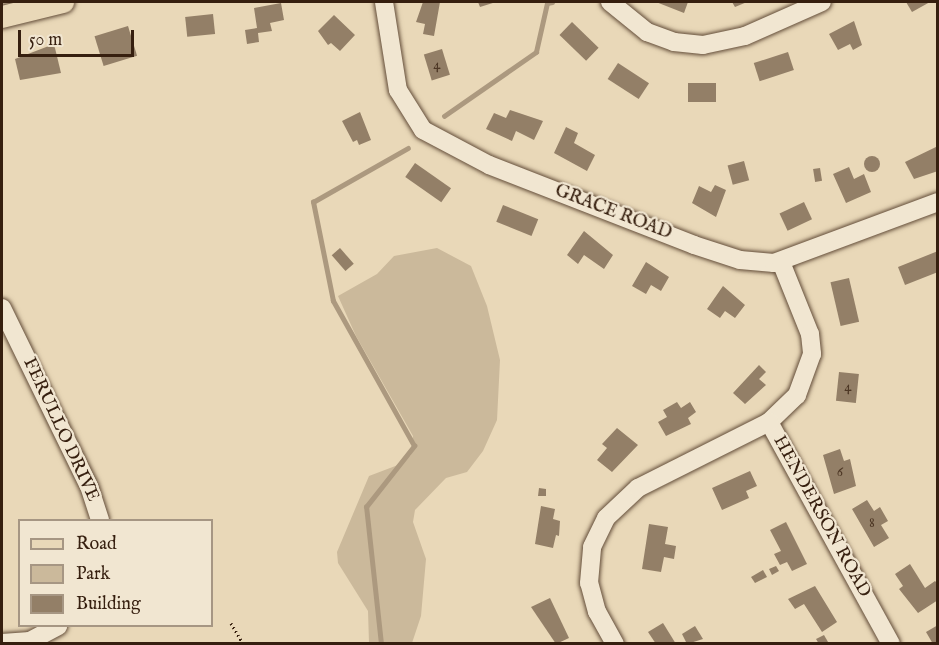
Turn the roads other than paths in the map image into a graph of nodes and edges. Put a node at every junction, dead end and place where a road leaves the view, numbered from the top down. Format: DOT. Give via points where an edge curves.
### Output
graph roads {
  1 [pos="63,2"];
  2 [pos="384,2"];
  3 [pos="610,2"];
  4 [pos="822,2"];
  5 [pos="2,17"];
  6 [pos="938,202"];
  7 [pos="781,262"];
  8 [pos="2,308"];
  9 [pos="769,422"];
  10 [pos="100,519"];
  11 [pos="56,627"];
  12 [pos="2,643"];
  13 [pos="615,644"];
  14 [pos="891,644"];
  1 -- 5 [label="main road"];
  2 -- 7 [label="street, GRACE ROAD" via="400,96 412,118 439,141 489,165 730,258"];
  3 -- 4 [label="street" via="647,32 674,42 703,45 745,36"];
  6 -- 7 [label="street, GRACE ROAD"];
  7 -- 9 [label="street, HENDERSON ROAD" via="810,334 812,354 797,395"];
  8 -- 10 [label="street, FERULLO DRIVE" via="84,477"];
  9 -- 13 [label="street" via="638,488 606,518 592,547 590,583 597,612"];
  9 -- 14 [label="street, HENDERSON ROAD"];
  11 -- 12 [label="street" via="30,641"];
}
